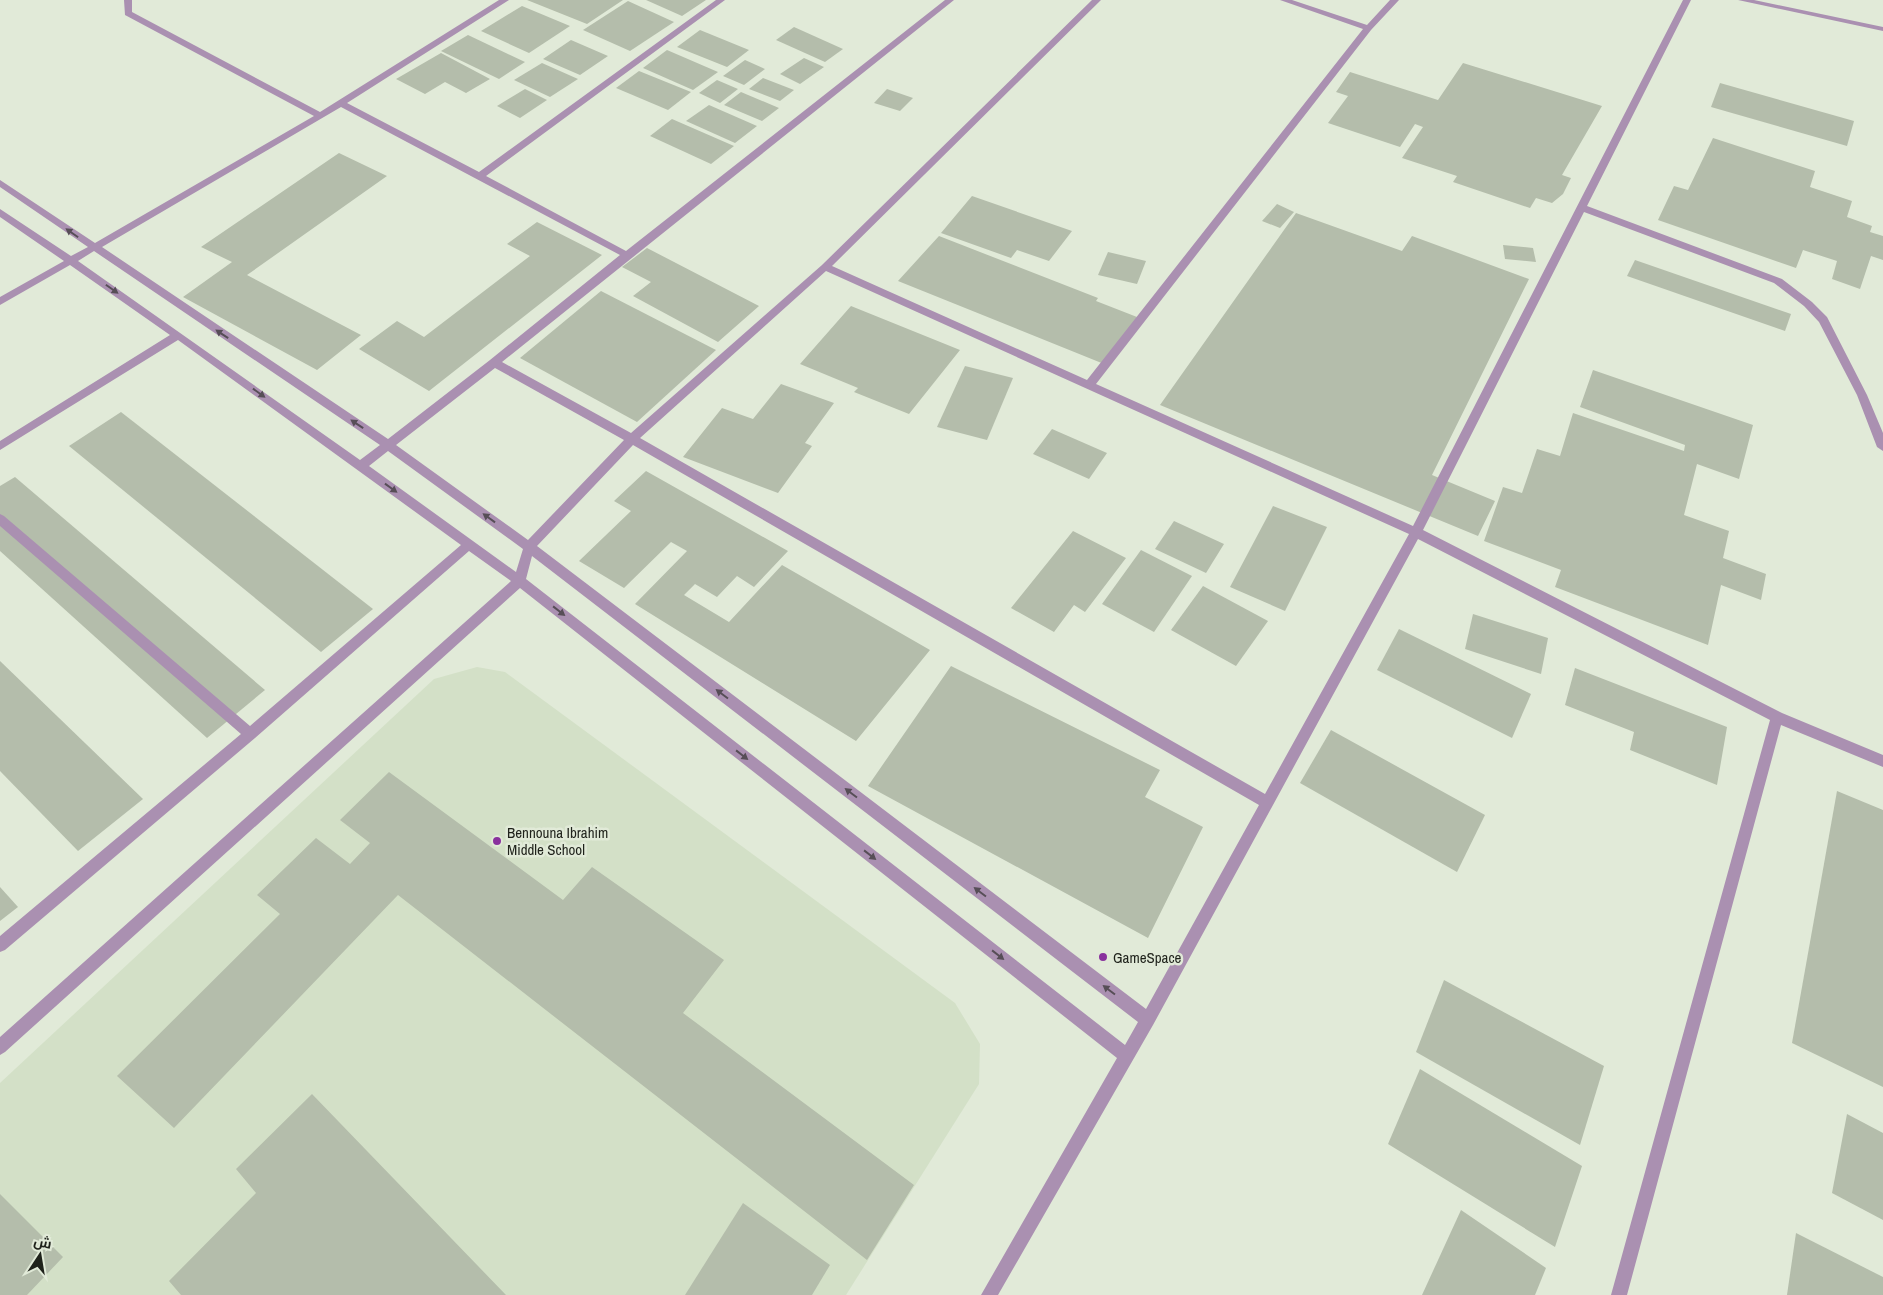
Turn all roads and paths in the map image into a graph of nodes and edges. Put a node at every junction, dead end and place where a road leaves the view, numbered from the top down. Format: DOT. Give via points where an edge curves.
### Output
graph roads {
  1 [pos="128,0"];
  2 [pos="505,0"];
  3 [pos="721,0"];
  4 [pos="950,0"];
  5 [pos="1093,0"];
  6 [pos="1284,0"];
  7 [pos="1395,0"];
  8 [pos="1687,0"];
  9 [pos="1742,0"];
  10 [pos="1368,28"];
  11 [pos="1883,29"];
  12 [pos="341,103"];
  13 [pos="320,116"];
  14 [pos="480,176"];
  15 [pos="0,182"];
  16 [pos="1580,207"];
  17 [pos="0,212"];
  18 [pos="94,248"];
  19 [pos="627,255"];
  20 [pos="71,261"];
  21 [pos="825,267"];
  22 [pos="0,302"];
  23 [pos="178,335"];
  24 [pos="494,364"];
  25 [pos="1090,384"];
  26 [pos="632,439"];
  27 [pos="0,446"];
  28 [pos="389,446"];
  29 [pos="1883,447"];
  30 [pos="361,466"];
  31 [pos="0,518"];
  32 [pos="1416,532"];
  33 [pos="468,545"];
  34 [pos="529,547"];
  35 [pos="520,581"];
  36 [pos="1777,717"];
  37 [pos="250,734"];
  38 [pos="1883,761"];
  39 [pos="1267,802"];
  40 [pos="0,945"];
  41 [pos="1148,1020"];
  42 [pos="0,1047"];
  43 [pos="1127,1056"];
  44 [pos="989,1295"];
  45 [pos="1618,1295"];
  1 -- 13 [label="street" via="128,13"];
  2 -- 12 [label="street"];
  3 -- 14 [label="street"];
  4 -- 19 [label="street"];
  5 -- 21 [label="street"];
  6 -- 10 [label="street"];
  7 -- 10 [label="street"];
  8 -- 16 [label="street"];
  9 -- 11 [label="street"];
  10 -- 25 [label="street"];
  12 -- 13 [label="street"];
  12 -- 14 [label="street"];
  13 -- 18 [label="street"];
  14 -- 19 [label="street"];
  18 -- 15 [label="street, one-way"];
  16 -- 29 [label="street" via="1778,282 1808,304 1823,320 1862,395"];
  16 -- 32 [label="street"];
  17 -- 20 [label="street"];
  18 -- 20 [label="street"];
  28 -- 18 [label="street, one-way"];
  19 -- 24 [label="street"];
  20 -- 22 [label="street"];
  20 -- 23 [label="street, one-way"];
  21 -- 25 [label="street"];
  21 -- 26 [label="street"];
  23 -- 27 [label="street"];
  23 -- 30 [label="street, one-way"];
  24 -- 26 [label="street"];
  24 -- 28 [label="street"];
  25 -- 32 [label="street"];
  26 -- 34 [label="street"];
  26 -- 39 [label="street"];
  28 -- 30 [label="street"];
  34 -- 28 [label="street, one-way"];
  30 -- 33 [label="street, one-way"];
  31 -- 37 [label="street"];
  32 -- 36 [label="street"];
  32 -- 39 [label="street"];
  33 -- 35 [label="street"];
  33 -- 37 [label="street"];
  34 -- 35 [label="street"];
  41 -- 34 [label="street, one-way"];
  35 -- 42 [label="street"];
  35 -- 43 [label="street, one-way"];
  36 -- 38 [label="street"];
  36 -- 45 [label="street"];
  37 -- 40 [label="street"];
  39 -- 41 [label="street"];
  41 -- 43 [label="street"];
  43 -- 44 [label="street"];
}
